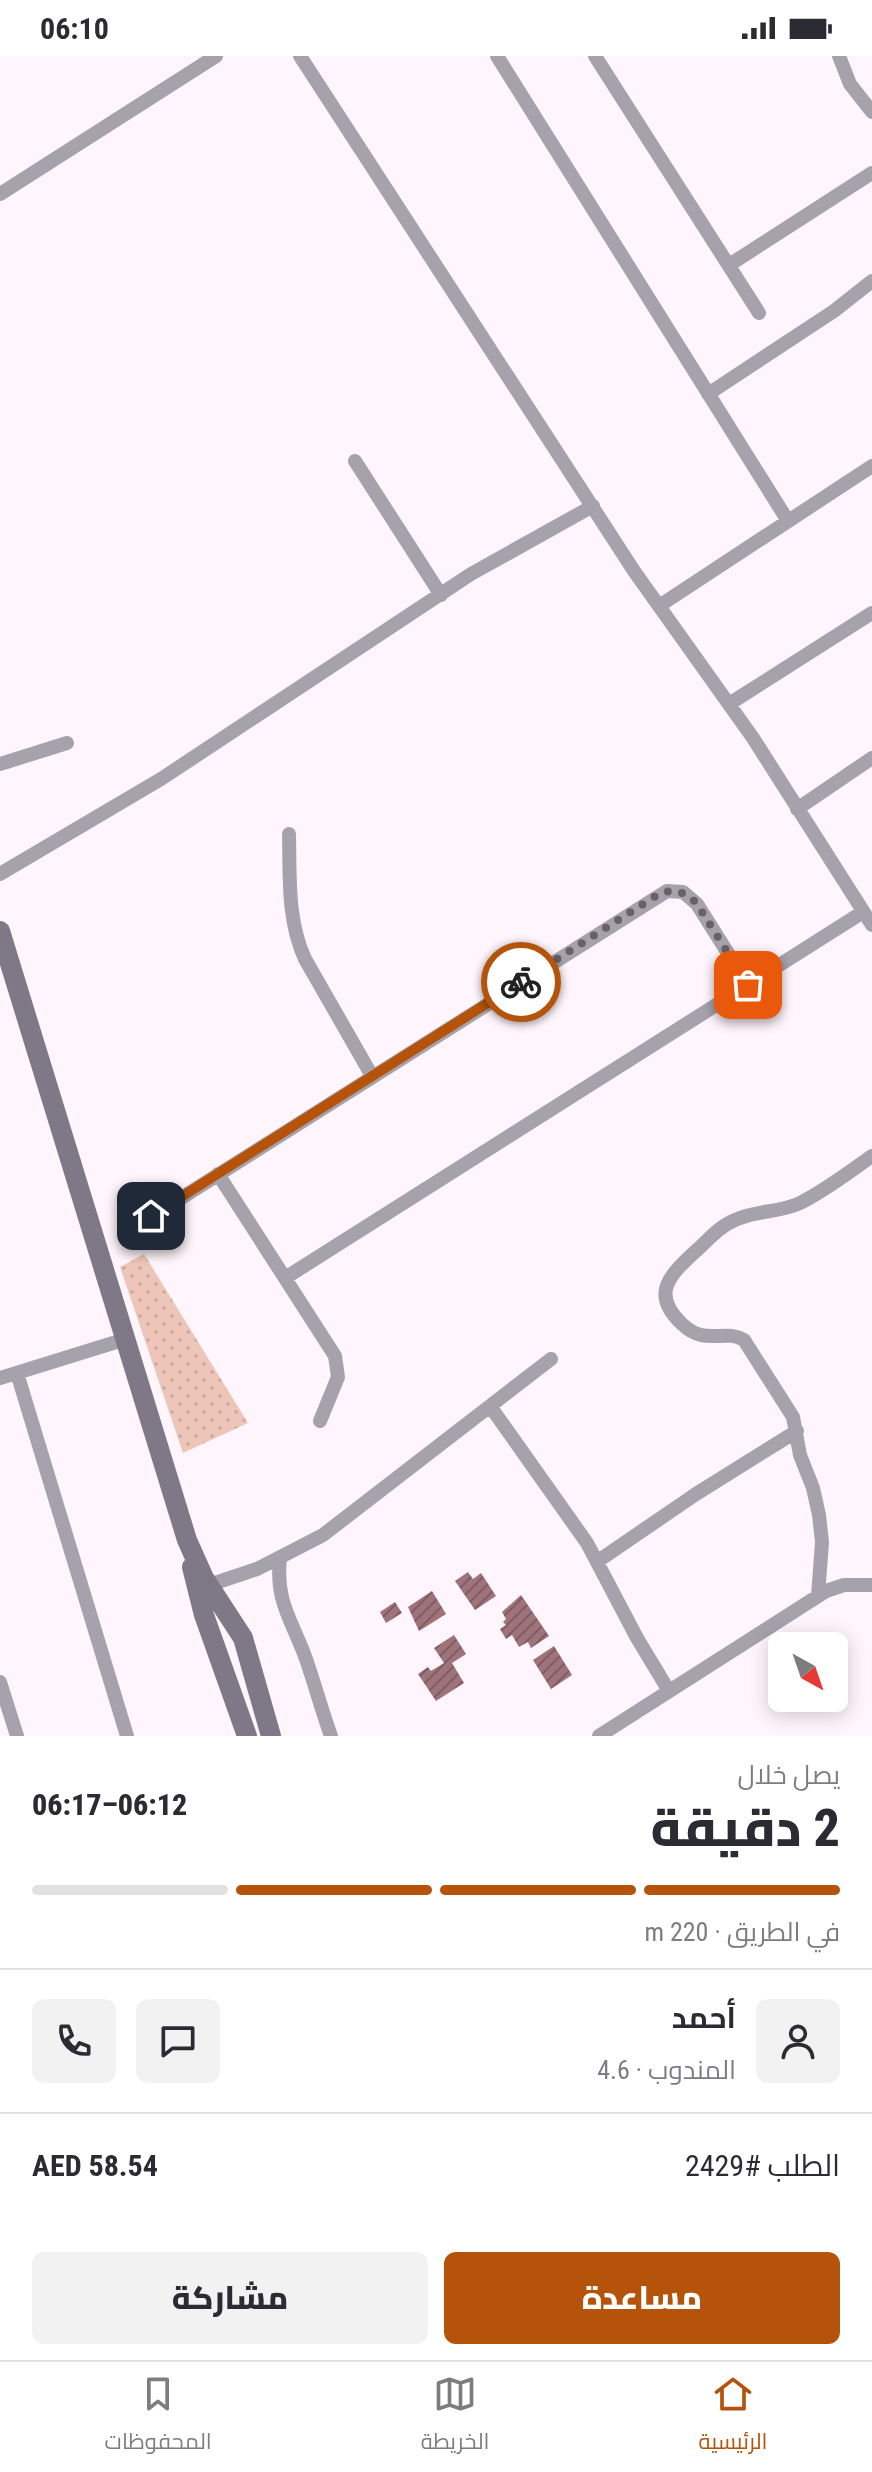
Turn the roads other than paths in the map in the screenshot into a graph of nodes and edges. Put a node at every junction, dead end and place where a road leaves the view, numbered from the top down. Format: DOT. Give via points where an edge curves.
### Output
graph roads {
  1 [pos="216,56"];
  2 [pos="300,56"];
  3 [pos="497,56"];
  4 [pos="595,56"];
  5 [pos="839,56"];
  6 [pos="872,112"];
  7 [pos="872,173"];
  8 [pos="0,194"];
  9 [pos="729,265"];
  10 [pos="872,281"];
  11 [pos="759,313"];
  12 [pos="708,394"];
  13 [pos="355,461"];
  14 [pos="872,466"];
  15 [pos="593,506"];
  16 [pos="788,521"];
  17 [pos="441,595"];
  18 [pos="659,606"];
  19 [pos="872,613"];
  20 [pos="729,704"];
  21 [pos="67,743"];
  22 [pos="872,758"];
  23 [pos="0,764"];
  24 [pos="797,809"];
  25 [pos="289,834"];
  26 [pos="0,874"];
  27 [pos="863,912"];
  28 [pos="872,925"];
  29 [pos="0,931"];
  30 [pos="748,985"];
  31 [pos="372,1076"];
  32 [pos="872,1156"];
  33 [pos="218,1174"];
  34 [pos="129,1231"];
  35 [pos="285,1278"];
  36 [pos="126,1339"];
  37 [pos="551,1359"];
  38 [pos="17,1373"];
  39 [pos="0,1378"];
  40 [pos="490,1406"];
  41 [pos="320,1421"];
  42 [pos="797,1431"];
  43 [pos="187,1540"];
  44 [pos="280,1559"];
  45 [pos="598,1561"];
  46 [pos="209,1585"];
  47 [pos="872,1585"];
  48 [pos="818,1596"];
  49 [pos="0,1682"];
  50 [pos="669,1691"];
  51 [pos="17,1736"];
  52 [pos="127,1736"];
  53 [pos="247,1736"];
  54 [pos="271,1736"];
  55 [pos="331,1736"];
  56 [pos="599,1736"];
  1 -- 8 [label="street"];
  2 -- 15 [label="street"];
  3 -- 12 [label="street"];
  4 -- 9 [label="street"];
  5 -- 6 [label="street" via="850,84"];
  7 -- 9 [label="street"];
  9 -- 11 [label="street"];
  10 -- 12 [label="street"];
  12 -- 16 [label="street"];
  13 -- 17 [label="street"];
  14 -- 16 [label="street"];
  15 -- 17 [label="street"];
  15 -- 18 [label="street"];
  16 -- 18 [label="street"];
  17 -- 26 [label="street" via="161,779"];
  18 -- 20 [label="street"];
  19 -- 20 [label="street"];
  20 -- 24 [label="street"];
  21 -- 23 [label="street"];
  22 -- 24 [label="street"];
  24 -- 27 [label="street"];
  25 -- 31 [label="street" via="297,939"];
  27 -- 28 [label="street"];
  27 -- 30 [label="street"];
  29 -- 36 [label="street"];
  30 -- 31 [label="street" via="697,904 683,892 667,891"];
  30 -- 35 [label="street"];
  31 -- 33 [label="street"];
  32 -- 42 [label="street" via="800,1203 723,1226 666,1285 669,1309 688,1329 710,1338 737,1336 747,1344 789,1409"];
  33 -- 34 [label="street"];
  33 -- 35 [label="street"];
  35 -- 41 [label="street" via="337,1363 337,1384"];
  36 -- 38 [label="street"];
  36 -- 43 [label="street"];
  37 -- 40 [label="street"];
  38 -- 39 [label="street"];
  38 -- 52 [label="street"];
  40 -- 44 [label="street" via="344,1520"];
  40 -- 45 [label="street"];
  42 -- 45 [label="street"];
  42 -- 48 [label="street" via="821,1528"];
  43 -- 46 [label="street"];
  43 -- 53 [label="street" via="204,1615"];
  44 -- 46 [label="street"];
  44 -- 55 [label="street" via="282,1606"];
  45 -- 50 [label="street"];
  46 -- 54 [label="street" via="243,1638"];
  47 -- 48 [label="street" via="844,1585"];
  48 -- 50 [label="street"];
  49 -- 51 [label="street"];
  50 -- 56 [label="street"];
}
